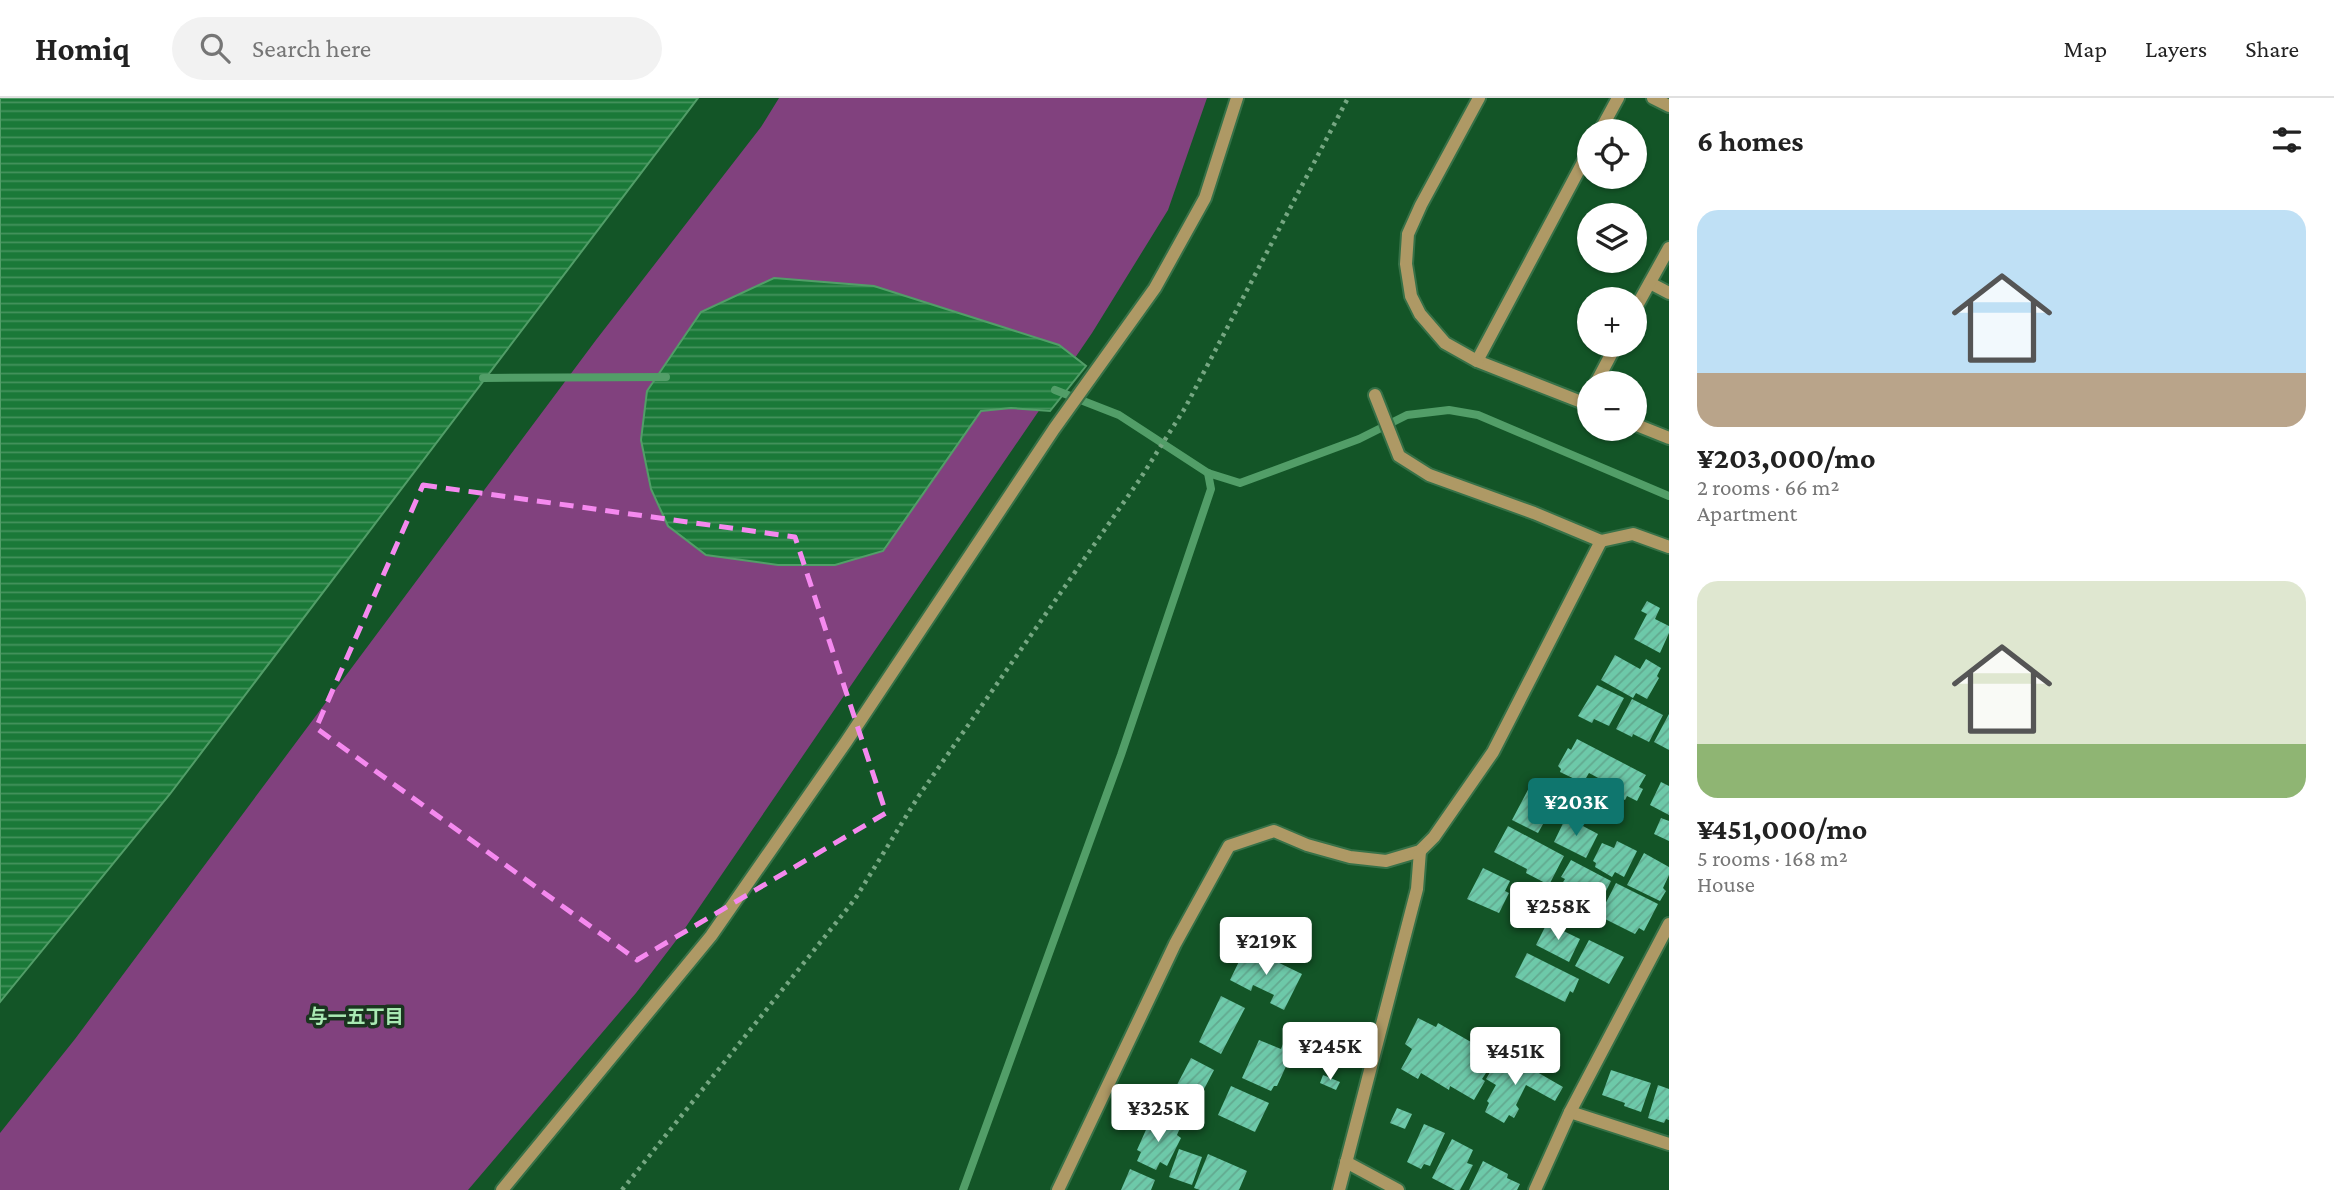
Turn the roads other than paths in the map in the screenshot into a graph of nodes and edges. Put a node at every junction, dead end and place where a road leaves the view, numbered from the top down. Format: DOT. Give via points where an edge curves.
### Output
graph roads {
  1 [pos="1237,98"];
  2 [pos="1479,98"];
  3 [pos="1618,98"];
  4 [pos="1653,98"];
  5 [pos="1669,106"];
  6 [pos="1606,119"];
  7 [pos="1577,173"];
  8 [pos="1669,248"];
  9 [pos="1650,283"];
  10 [pos="1647,288"];
  11 [pos="1669,293"];
  12 [pos="1477,361"];
  13 [pos="1375,395"];
  14 [pos="1577,398"];
  15 [pos="1647,429"];
  16 [pos="1669,438"];
  17 [pos="1601,541"];
  18 [pos="1669,547"];
  19 [pos="1420,851"];
  20 [pos="1667,931"];
  21 [pos="1570,1112"];
  22 [pos="1669,1144"];
  23 [pos="1346,1162"];
  24 [pos="502,1190"];
  25 [pos="1058,1190"];
  26 [pos="1339,1190"];
  27 [pos="1398,1190"];
  28 [pos="1535,1190"];
  1 -- 24 [label="street" via="1205,198 1156,288 1086,383 711,936"];
  2 -- 12 [label="street" via="1413,224 1406,264 1411,296 1420,314 1445,343"];
  3 -- 6 [label="street"];
  4 -- 5 [label="street"];
  7 -- 12 [label="street"];
  8 -- 9 [label="street"];
  9 -- 10 [label="street"];
  9 -- 11 [label="street"];
  12 -- 14 [label="street"];
  13 -- 17 [label="street" via="1399,456 1429,475"];
  15 -- 16 [label="street"];
  17 -- 18 [label="street" via="1633,534"];
  17 -- 19 [label="street" via="1493,752"];
  19 -- 23 [label="street" via="1417,889"];
  19 -- 25 [label="street" via="1386,861 1350,857 1274,831 1229,846 1175,944"];
  20 -- 21 [label="street"];
  21 -- 22 [label="street"];
  21 -- 28 [label="street"];
  23 -- 26 [label="street"];
  23 -- 27 [label="street"];
}
